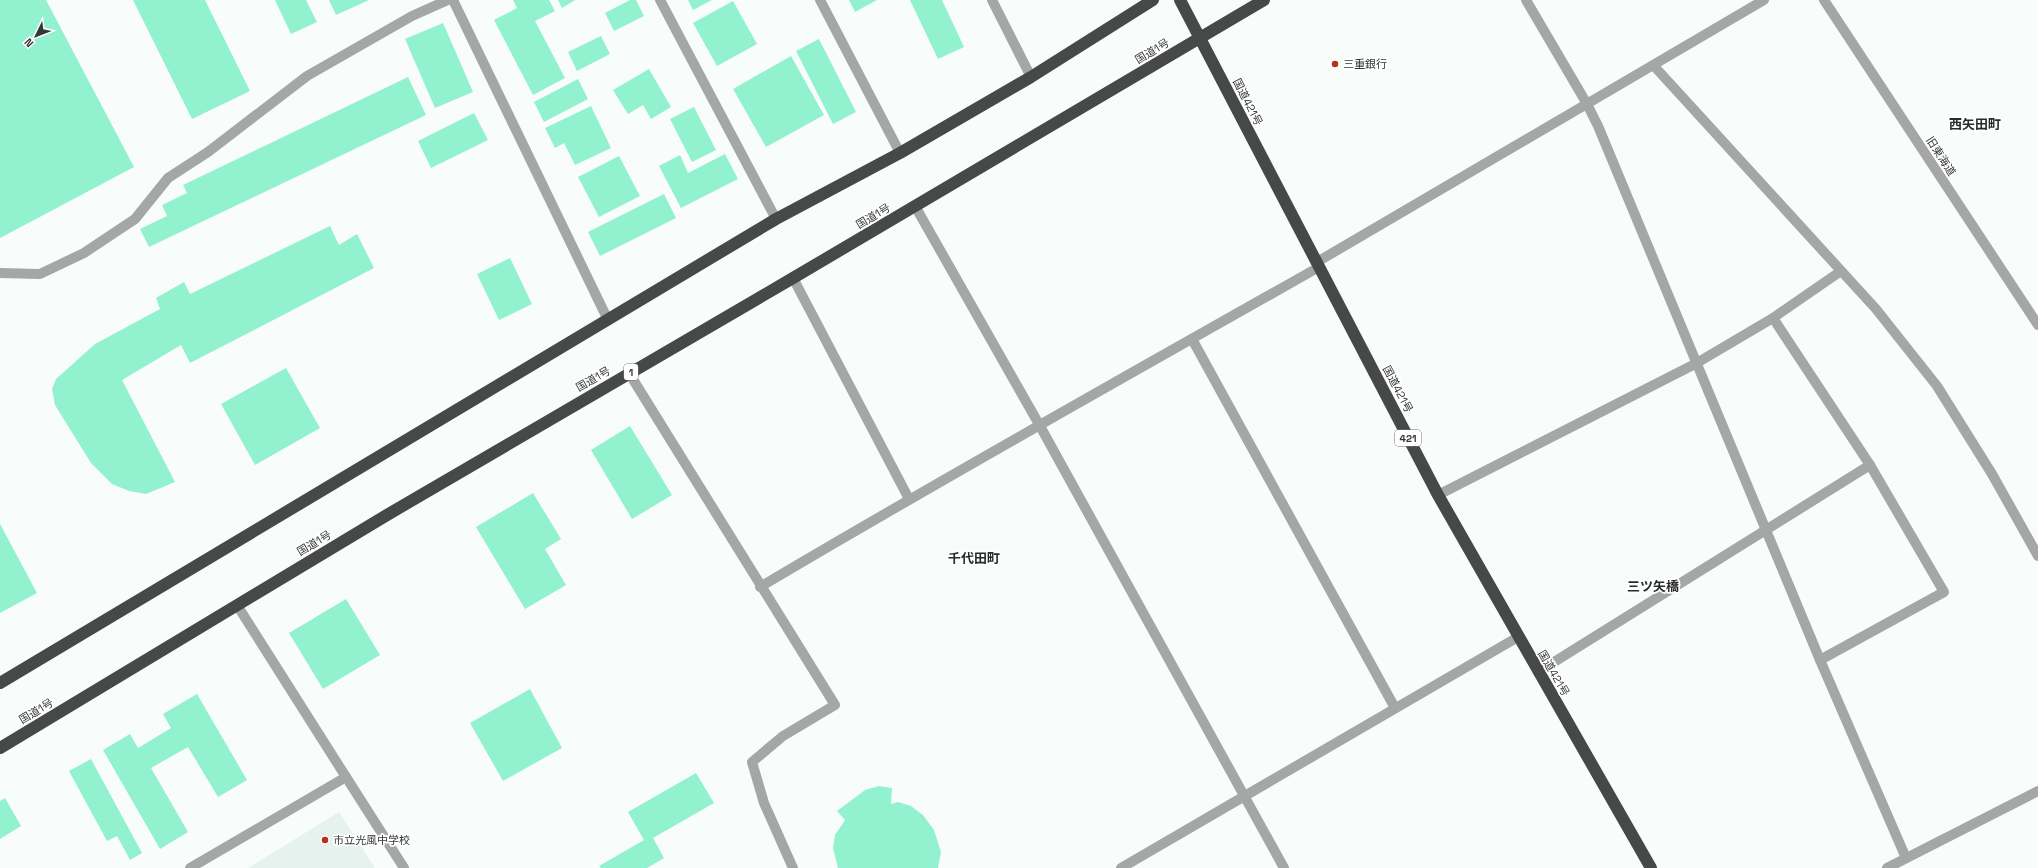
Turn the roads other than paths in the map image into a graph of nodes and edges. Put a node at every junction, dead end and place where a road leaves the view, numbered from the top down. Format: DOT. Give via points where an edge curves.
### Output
graph roads {
  1 [pos="448,0"];
  2 [pos="453,0"];
  3 [pos="660,0"];
  4 [pos="820,0"];
  5 [pos="992,0"];
  6 [pos="1153,0"];
  7 [pos="1180,0"];
  8 [pos="1264,0"];
  9 [pos="1526,0"];
  10 [pos="1764,0"];
  11 [pos="1824,0"];
  12 [pos="1200,38"];
  13 [pos="1654,66"];
  14 [pos="1031,77"];
  15 [pos="1587,104"];
  16 [pos="900,153"];
  17 [pos="915,206"];
  18 [pos="776,219"];
  19 [pos="1318,265"];
  20 [pos="1841,270"];
  21 [pos="0,273"];
  22 [pos="793,278"];
  23 [pos="1773,318"];
  24 [pos="608,320"];
  25 [pos="2038,325"];
  26 [pos="1192,339"];
  27 [pos="1695,364"];
  28 [pos="629,373"];
  29 [pos="1040,426"];
  30 [pos="1870,465"];
  31 [pos="1438,495"];
  32 [pos="909,499"];
  33 [pos="1765,530"];
  34 [pos="2038,556"];
  35 [pos="760,587"];
  36 [pos="237,605"];
  37 [pos="1518,637"];
  38 [pos="1820,660"];
  39 [pos="1538,672"];
  40 [pos="0,683"];
  41 [pos="1396,708"];
  42 [pos="0,748"];
  43 [pos="346,778"];
  44 [pos="2038,791"];
  45 [pos="1244,797"];
  46 [pos="1906,858"];
  47 [pos="1138,864"];
  48 [pos="190,868"];
  49 [pos="404,868"];
  50 [pos="793,868"];
  51 [pos="1121,868"];
  52 [pos="1284,868"];
  53 [pos="1651,868"];
  54 [pos="1887,868"];
  1 -- 21 [label="street" via="412,16 307,76 208,152 168,178 135,219 84,253 40,274"];
  2 -- 24 [label="street"];
  3 -- 18 [label="street"];
  4 -- 16 [label="street"];
  5 -- 14 [label="street"];
  6 -- 14 [label="highway"];
  7 -- 12 [label="highway, 国道421号 / 421"];
  8 -- 12 [label="highway, 国道1号 / 1"];
  9 -- 15 [label="street"];
  10 -- 13 [label="street"];
  11 -- 25 [label="street, 旧東海道"];
  12 -- 17 [label="highway, 国道1号 / 1"];
  12 -- 19 [label="highway, 国道421号 / 421"];
  13 -- 15 [label="street"];
  13 -- 20 [label="street"];
  14 -- 16 [label="highway"];
  15 -- 19 [label="street"];
  15 -- 27 [label="street"];
  16 -- 18 [label="highway"];
  17 -- 22 [label="highway, 国道1号 / 1"];
  17 -- 29 [label="street"];
  18 -- 24 [label="highway"];
  19 -- 26 [label="street"];
  19 -- 31 [label="highway, 国道421号 / 421"];
  20 -- 23 [label="street"];
  20 -- 34 [label="street" via="1937,386 1992,474"];
  22 -- 28 [label="highway, 国道1号 / 1"];
  22 -- 32 [label="street"];
  23 -- 27 [label="street"];
  23 -- 30 [label="street"];
  24 -- 40 [label="highway"];
  26 -- 29 [label="street"];
  26 -- 41 [label="street"];
  27 -- 31 [label="street"];
  27 -- 33 [label="street"];
  28 -- 35 [label="street"];
  28 -- 36 [label="highway, 国道1号 / 1"];
  29 -- 32 [label="street"];
  29 -- 45 [label="street"];
  30 -- 33 [label="street"];
  30 -- 38 [label="street" via="1944,592"];
  31 -- 37 [label="highway, 国道421号 / 421"];
  32 -- 35 [label="street"];
  33 -- 38 [label="street"];
  33 -- 39 [label="street"];
  35 -- 50 [label="street" via="835,705 783,736 752,762 764,803"];
  36 -- 42 [label="highway, 国道1号 / 1"];
  36 -- 43 [label="street"];
  37 -- 39 [label="highway, 国道421号 / 421"];
  37 -- 41 [label="street"];
  38 -- 46 [label="street"];
  39 -- 53 [label="highway, 国道421号 / 421"];
  41 -- 45 [label="street"];
  43 -- 48 [label="street"];
  43 -- 49 [label="street"];
  44 -- 46 [label="street"];
  45 -- 47 [label="street"];
  45 -- 52 [label="street"];
  46 -- 54 [label="street"];
  47 -- 51 [label="street"];
}
